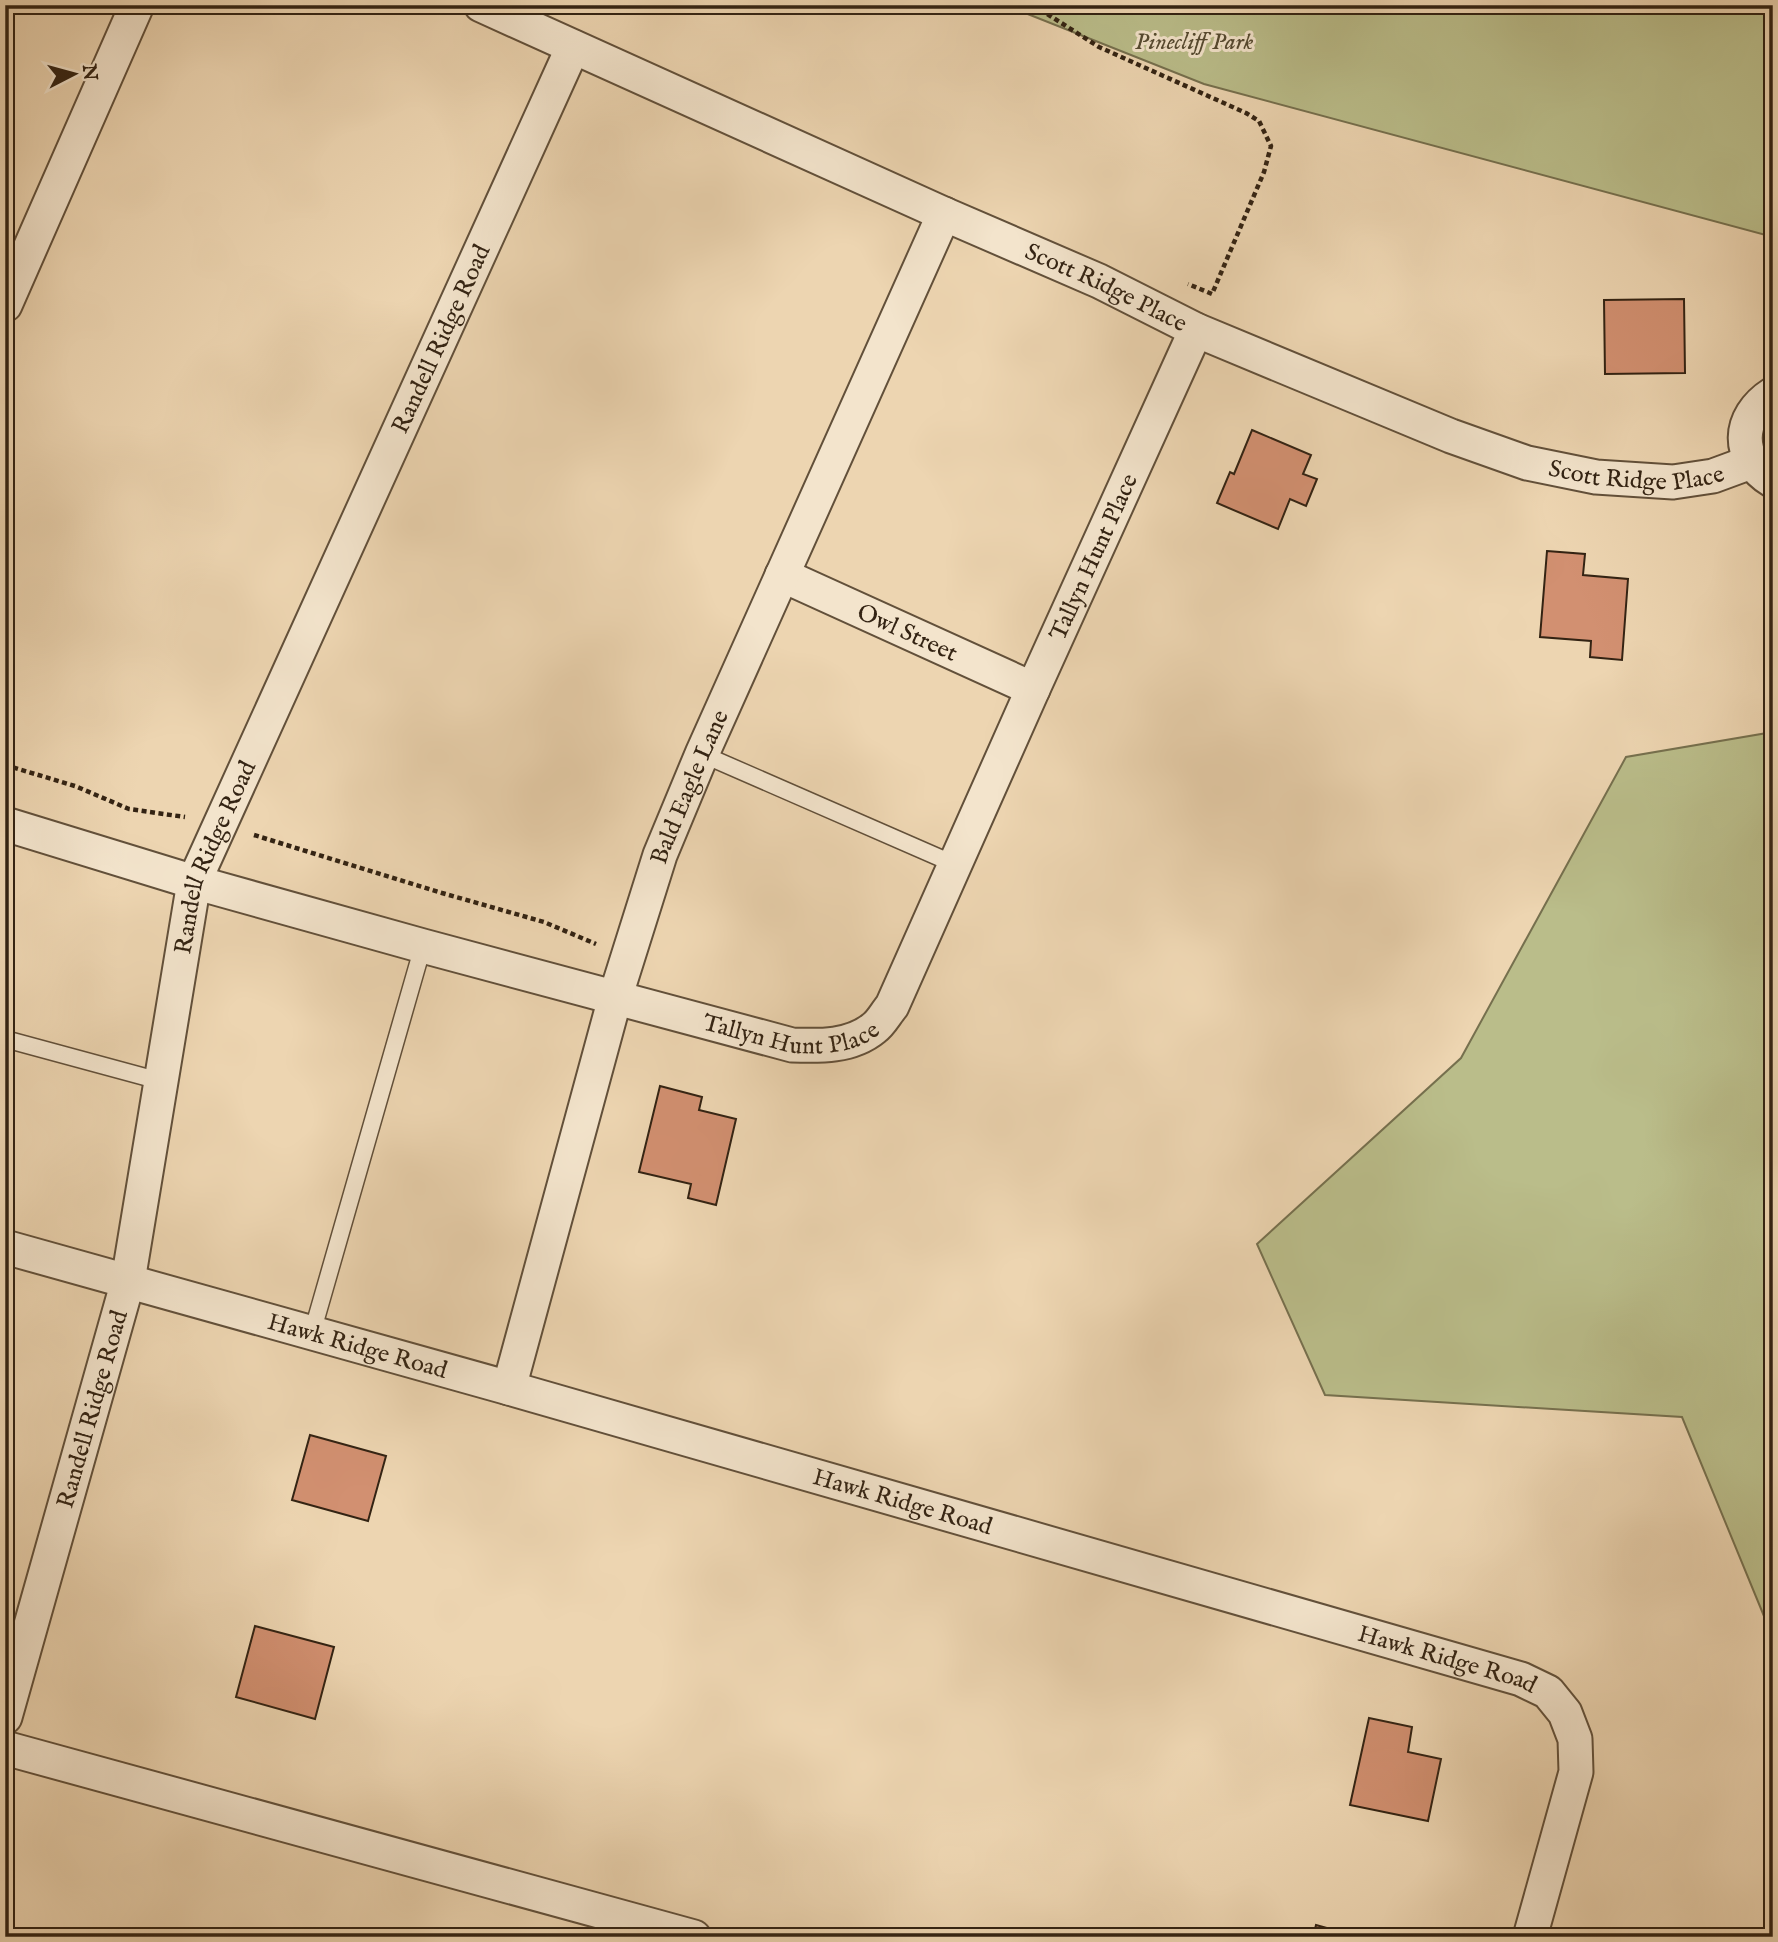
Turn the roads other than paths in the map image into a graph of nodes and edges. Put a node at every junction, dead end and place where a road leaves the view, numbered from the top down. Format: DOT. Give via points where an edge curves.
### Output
graph roads {
  1 [pos="137,5"];
  2 [pos="481,5"];
  3 [pos="573,47"];
  4 [pos="944,214"];
  5 [pos="5,305"];
  6 [pos="1196,330"];
  7 [pos="1773,394"];
  8 [pos="1762,472"];
  9 [pos="782,575"];
  10 [pos="1032,689"];
  11 [pos="702,754"];
  12 [pos="5,824"];
  13 [pos="954,864"];
  14 [pos="194,881"];
  15 [pos="422,946"];
  16 [pos="614,998"];
  17 [pos="5,1039"];
  18 [pos="160,1081"];
  19 [pos="5,1247"];
  20 [pos="128,1281"];
  21 [pos="312,1333"];
  22 [pos="509,1388"];
  23 [pos="5,1717"];
  24 [pos="5,1748"];
  25 [pos="694,1937"];
  26 [pos="1530,1937"];
  1 -- 5 [label="street"];
  2 -- 3 [label="street, Scott Ridge Place"];
  3 -- 4 [label="street, Scott Ridge Place"];
  3 -- 14 [label="street, Randell Ridge Road"];
  4 -- 6 [label="street, Scott Ridge Place" via="1099,281"];
  4 -- 9 [label="street, Bald Eagle Lane"];
  6 -- 8 [label="street, Scott Ridge Place" via="1527,463 1596,477 1673,482"];
  6 -- 10 [label="street, Tallyn Hunt Place"];
  7 -- 8 [label="street, Scott Ridge Place" via="1751,415 1746,430 1745,447"];
  9 -- 10 [label="street, Owl Street"];
  9 -- 11 [label="street, Bald Eagle Lane"];
  10 -- 13 [label="street, Tallyn Hunt Place"];
  11 -- 13 [label="lane"];
  11 -- 16 [label="street, Bald Eagle Lane" via="660,855"];
  12 -- 14 [label="street, Tallyn Hunt Place"];
  13 -- 16 [label="street, Tallyn Hunt Place" via="892,1006 875,1028 851,1042 792,1045"];
  14 -- 15 [label="street, Tallyn Hunt Place"];
  14 -- 18 [label="street, Randell Ridge Road"];
  15 -- 16 [label="street, Tallyn Hunt Place"];
  15 -- 21 [label="lane"];
  16 -- 22 [label="street, Bald Eagle Lane"];
  17 -- 18 [label="lane"];
  18 -- 20 [label="street, Randell Ridge Road"];
  19 -- 20 [label="street, Hawk Ridge Road"];
  20 -- 21 [label="street, Hawk Ridge Road"];
  20 -- 23 [label="street, Randell Ridge Road"];
  21 -- 22 [label="street, Hawk Ridge Road"];
  22 -- 26 [label="street, Hawk Ridge Road" via="1521,1679 1548,1692 1565,1713 1575,1739 1576,1772"];
  24 -- 25 [label="street"];
}
